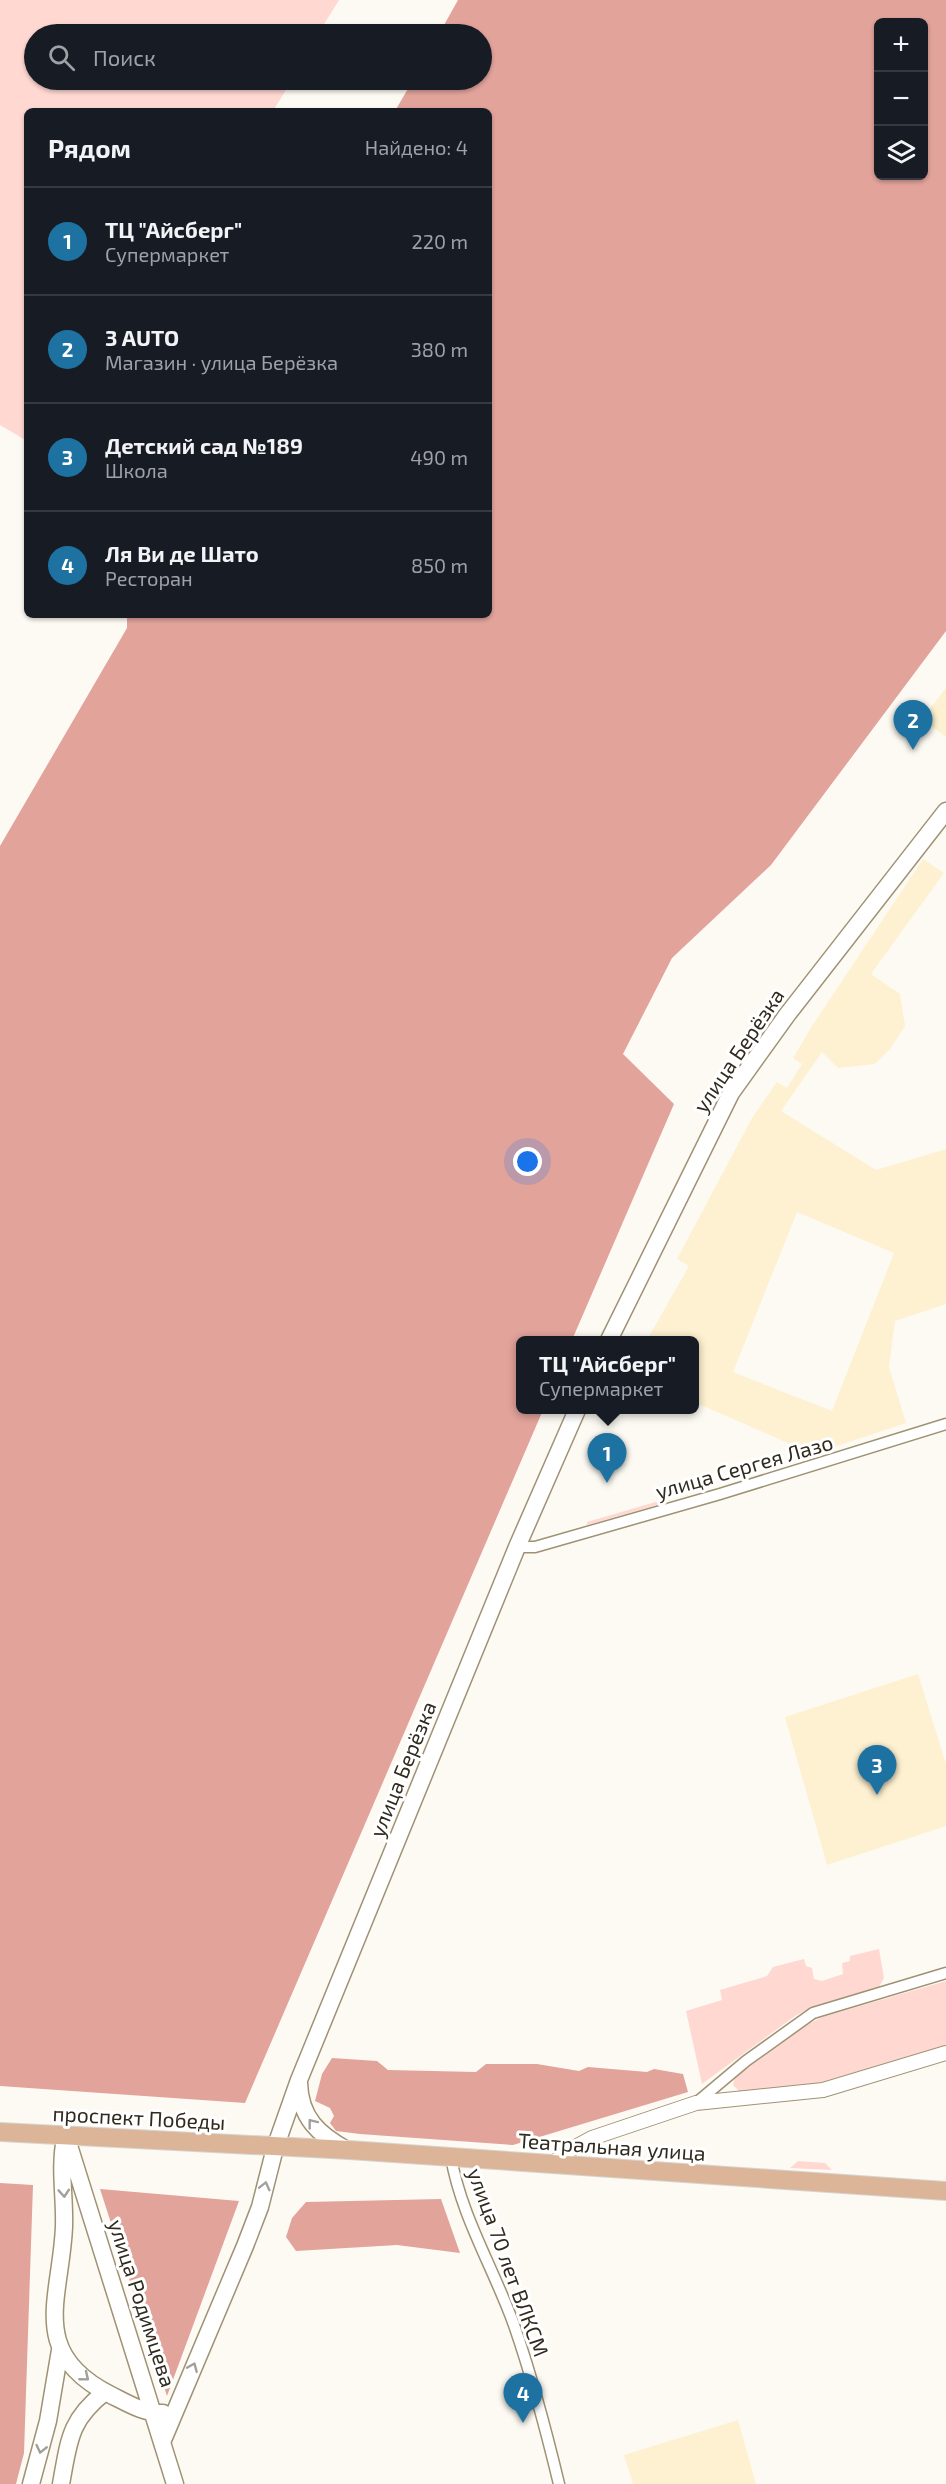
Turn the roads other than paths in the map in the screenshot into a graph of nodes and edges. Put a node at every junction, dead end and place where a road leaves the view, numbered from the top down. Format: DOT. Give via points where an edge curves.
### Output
graph roads {
  1 [pos="946,811"];
  2 [pos="611,1336"];
  3 [pos="575,1414"];
  4 [pos="946,1424"];
  5 [pos="517,1547"];
  6 [pos="946,1973"];
  7 [pos="946,2054"];
  8 [pos="299,2080"];
  9 [pos="696,2103"];
  10 [pos="0,2132"];
  11 [pos="66,2136"];
  12 [pos="275,2148"];
  13 [pos="349,2150"];
  14 [pos="451,2157"];
  15 [pos="552,2164"];
  16 [pos="946,2191"];
  17 [pos="60,2350"];
  18 [pos="105,2392"];
  19 [pos="174,2412"];
  20 [pos="155,2413"];
  21 [pos="163,2440"];
  22 [pos="31,2484"];
  23 [pos="61,2484"];
  24 [pos="175,2484"];
  25 [pos="560,2484"];
  1 -- 2 [label="main road, улица Берёзка" via="731,1093"];
  3 -- 5 [label="main road, улица Берёзка"];
  4 -- 5 [label="street, улица Сергея Лазо" via="536,1547"];
  5 -- 8 [label="main road, улица Берёзка"];
  6 -- 9 [label="street" via="813,2013"];
  7 -- 9 [label="street" via="823,2090"];
  8 -- 12 [label="main road, улица Берёзка"];
  13 -- 8 [label="main road, one-way" via="325,2138 308,2120 300,2099"];
  9 -- 15 [label="street" via="592,2138"];
  10 -- 11 [label="main road, проспект Победы"];
  11 -- 12 [label="main road, проспект Победы"];
  11 -- 17 [label="main road, one-way" via="61,2156 64,2240 55,2293 54,2331"];
  11 -- 20 [label="main road, улица Родимцева"];
  12 -- 13 [label="main road, Театральная улица"];
  19 -- 12 [label="main road, улица Берёзка, one-way" via="260,2207"];
  13 -- 14 [label="main road, Театральная улица"];
  14 -- 15 [label="main road, Театральная улица"];
  14 -- 25 [label="street, улица 70 лет ВЛКСМ" via="467,2211 514,2325"];
  15 -- 16 [label="main road, Театральная улица"];
  17 -- 18 [label="main road, one-way" via="79,2373"];
  17 -- 22 [label="main road, one-way" via="48,2421"];
  18 -- 20 [label="main road"];
  18 -- 23 [label="main road" via="85,2408 74,2426"];
  19 -- 20 [label="main road"];
  19 -- 21 [label="main road, улица Берёзка"];
  20 -- 21 [label="main road, улица Родимцева"];
  21 -- 24 [label="main road, улица Родимцева"];
}
